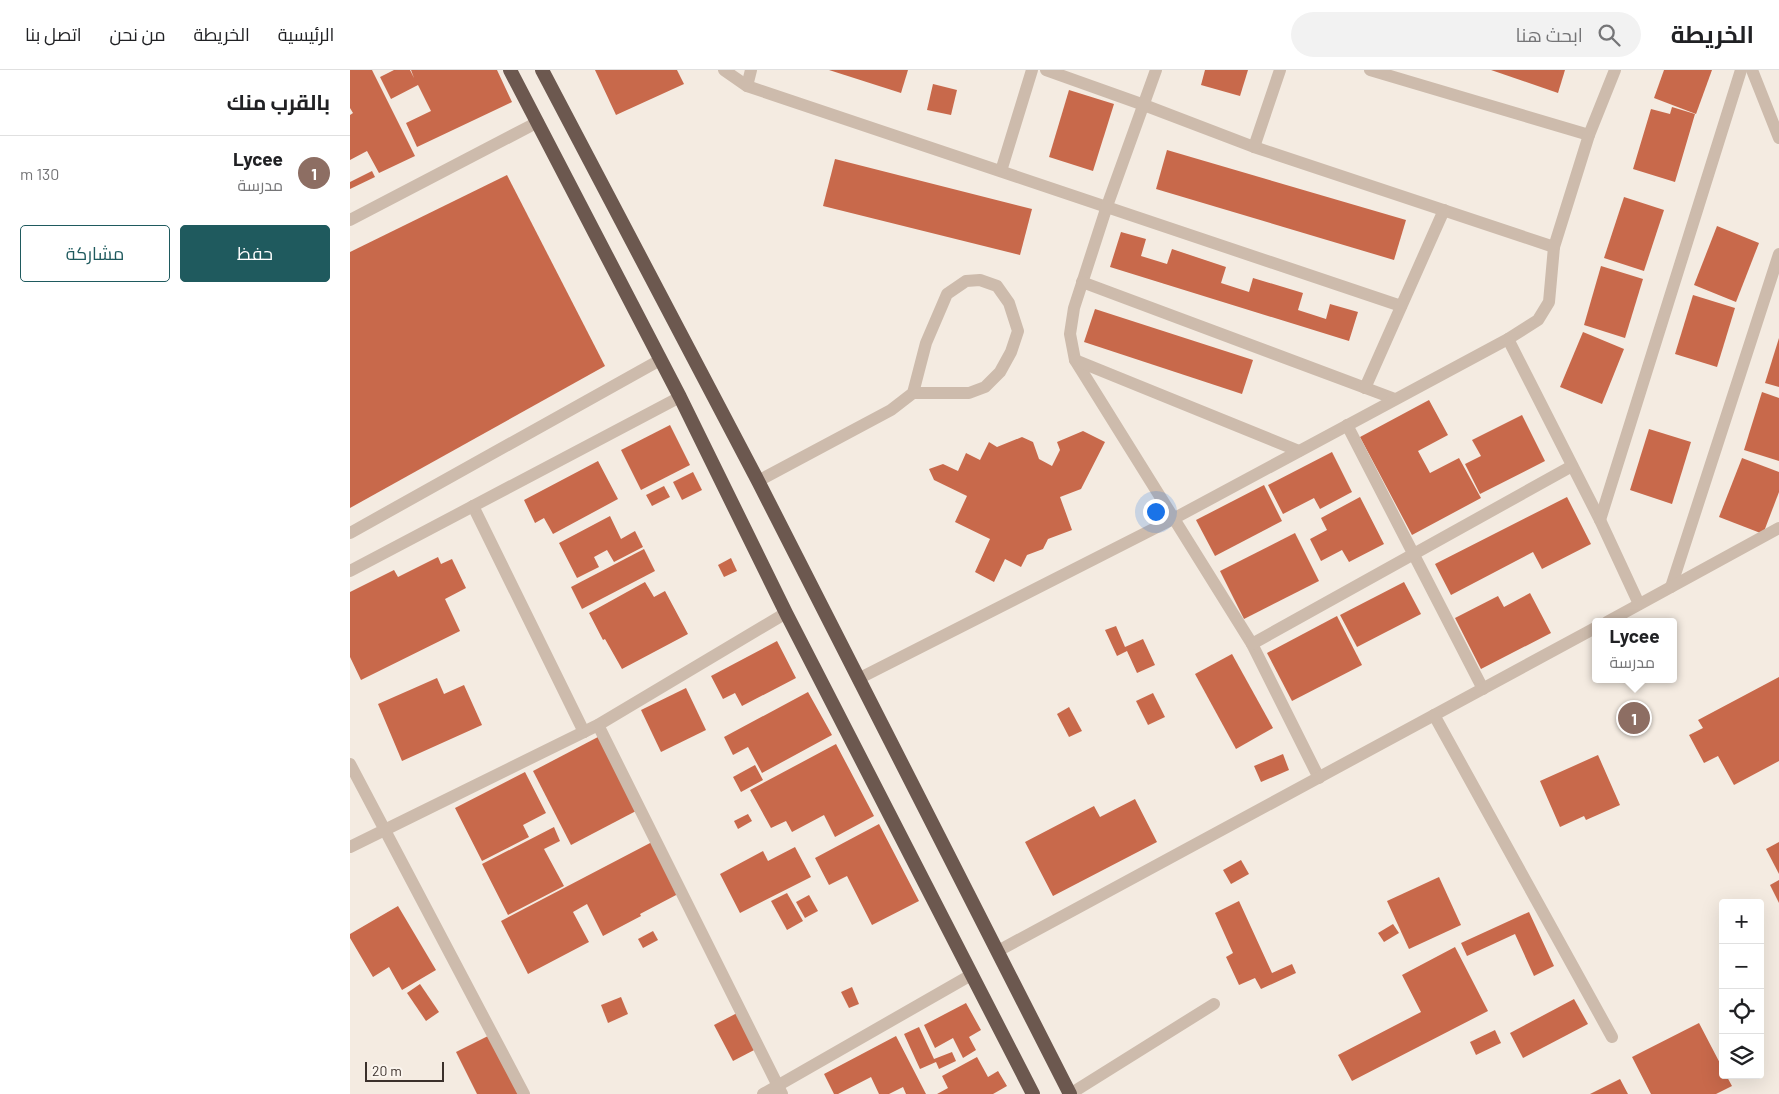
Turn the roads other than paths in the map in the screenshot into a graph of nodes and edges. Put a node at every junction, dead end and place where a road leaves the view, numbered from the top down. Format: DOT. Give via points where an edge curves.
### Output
graph roads {
  1 [pos="510,70"];
  2 [pos="542,70"];
  3 [pos="724,70"];
  4 [pos="751,70"];
  5 [pos="1032,70"];
  6 [pos="1046,70"];
  7 [pos="1156,70"];
  8 [pos="1280,70"];
  9 [pos="1370,70"];
  10 [pos="1615,70"];
  11 [pos="1741,70"];
  12 [pos="1752,70"];
  13 [pos="747,86"];
  14 [pos="1144,105"];
  15 [pos="538,122"];
  16 [pos="1589,135"];
  17 [pos="1779,138"];
  18 [pos="1254,147"];
  19 [pos="1002,171"];
  20 [pos="1107,206"];
  21 [pos="1444,210"];
  22 [pos="350,220"];
  23 [pos="1554,247"];
  24 [pos="1779,254"];
  25 [pos="1082,282"];
  26 [pos="1401,306"];
  27 [pos="1508,339"];
  28 [pos="660,360"];
  29 [pos="1075,360"];
  30 [pos="1365,388"];
  31 [pos="913,393"];
  32 [pos="680,397"];
  33 [pos="1395,399"];
  34 [pos="1347,425"];
  35 [pos="1299,451"];
  36 [pos="1572,466"];
  37 [pos="758,481"];
  38 [pos="473,506"];
  39 [pos="1173,519"];
  40 [pos="1600,520"];
  41 [pos="1779,528"];
  42 [pos="350,533"];
  43 [pos="1414,555"];
  44 [pos="350,571"];
  45 [pos="1671,587"];
  46 [pos="1639,604"];
  47 [pos="786,613"];
  48 [pos="1614,618"];
  49 [pos="1592,630"];
  50 [pos="1252,644"];
  51 [pos="858,679"];
  52 [pos="1483,689"];
  53 [pos="1434,715"];
  54 [pos="598,725"];
  55 [pos="584,732"];
  56 [pos="350,764"];
  57 [pos="1319,778"];
  58 [pos="384,832"];
  59 [pos="350,847"];
  60 [pos="998,951"];
  61 [pos="971,975"];
  62 [pos="1214,1004"];
  63 [pos="1612,1036"];
  64 [pos="780,1090"];
  65 [pos="524,1094"];
  66 [pos="763,1094"];
  67 [pos="1033,1094"];
  68 [pos="1070,1094"];
  1 -- 15 [label="highway"];
  2 -- 37 [label="highway"];
  3 -- 13 [label="street"];
  4 -- 13 [label="street"];
  5 -- 19 [label="street"];
  6 -- 14 [label="street"];
  7 -- 14 [label="street"];
  8 -- 18 [label="street"];
  9 -- 16 [label="street"];
  10 -- 16 [label="street"];
  11 -- 40 [label="street"];
  12 -- 17 [label="street"];
  13 -- 19 [label="street"];
  14 -- 18 [label="street"];
  14 -- 20 [label="street"];
  15 -- 22 [label="street"];
  15 -- 28 [label="highway"];
  16 -- 23 [label="street"];
  18 -- 21 [label="street"];
  19 -- 20 [label="street"];
  20 -- 25 [label="street"];
  20 -- 26 [label="street"];
  21 -- 23 [label="street"];
  21 -- 26 [label="street"];
  23 -- 27 [label="street" via="1549,302 1538,320"];
  24 -- 45 [label="street"];
  25 -- 29 [label="street" via="1070,334"];
  25 -- 30 [label="street"];
  26 -- 30 [label="street"];
  27 -- 33 [label="street"];
  27 -- 36 [label="street"];
  28 -- 32 [label="highway"];
  28 -- 42 [label="street"];
  29 -- 35 [label="street"];
  29 -- 39 [label="street"];
  30 -- 33 [label="street"];
  31 -- 31 [label="street" via="926,343 947,294 966,281 980,280 997,286 1008,303 1018,332 1000,372 985,387 969,393"];
  31 -- 37 [label="street" via="891,410"];
  32 -- 38 [label="street"];
  32 -- 47 [label="highway"];
  33 -- 34 [label="street"];
  34 -- 35 [label="street"];
  34 -- 43 [label="street"];
  35 -- 39 [label="street"];
  36 -- 40 [label="street"];
  36 -- 43 [label="street"];
  37 -- 51 [label="highway"];
  38 -- 44 [label="street"];
  38 -- 55 [label="street"];
  39 -- 50 [label="street"];
  39 -- 51 [label="street"];
  40 -- 46 [label="street"];
  41 -- 45 [label="street"];
  43 -- 50 [label="street"];
  43 -- 52 [label="street"];
  45 -- 46 [label="street"];
  46 -- 48 [label="street"];
  47 -- 54 [label="street"];
  47 -- 61 [label="highway"];
  49 -- 52 [label="street"];
  50 -- 57 [label="street"];
  51 -- 60 [label="highway"];
  52 -- 53 [label="street"];
  53 -- 57 [label="street"];
  53 -- 63 [label="street"];
  54 -- 55 [label="street"];
  54 -- 64 [label="street"];
  55 -- 58 [label="street"];
  56 -- 58 [label="street"];
  57 -- 60 [label="street"];
  58 -- 59 [label="street"];
  58 -- 65 [label="street"];
  60 -- 68 [label="highway"];
  61 -- 64 [label="street"];
  61 -- 67 [label="highway"];
  62 -- 68 [label="street"];
  64 -- 66 [label="street"];
}
